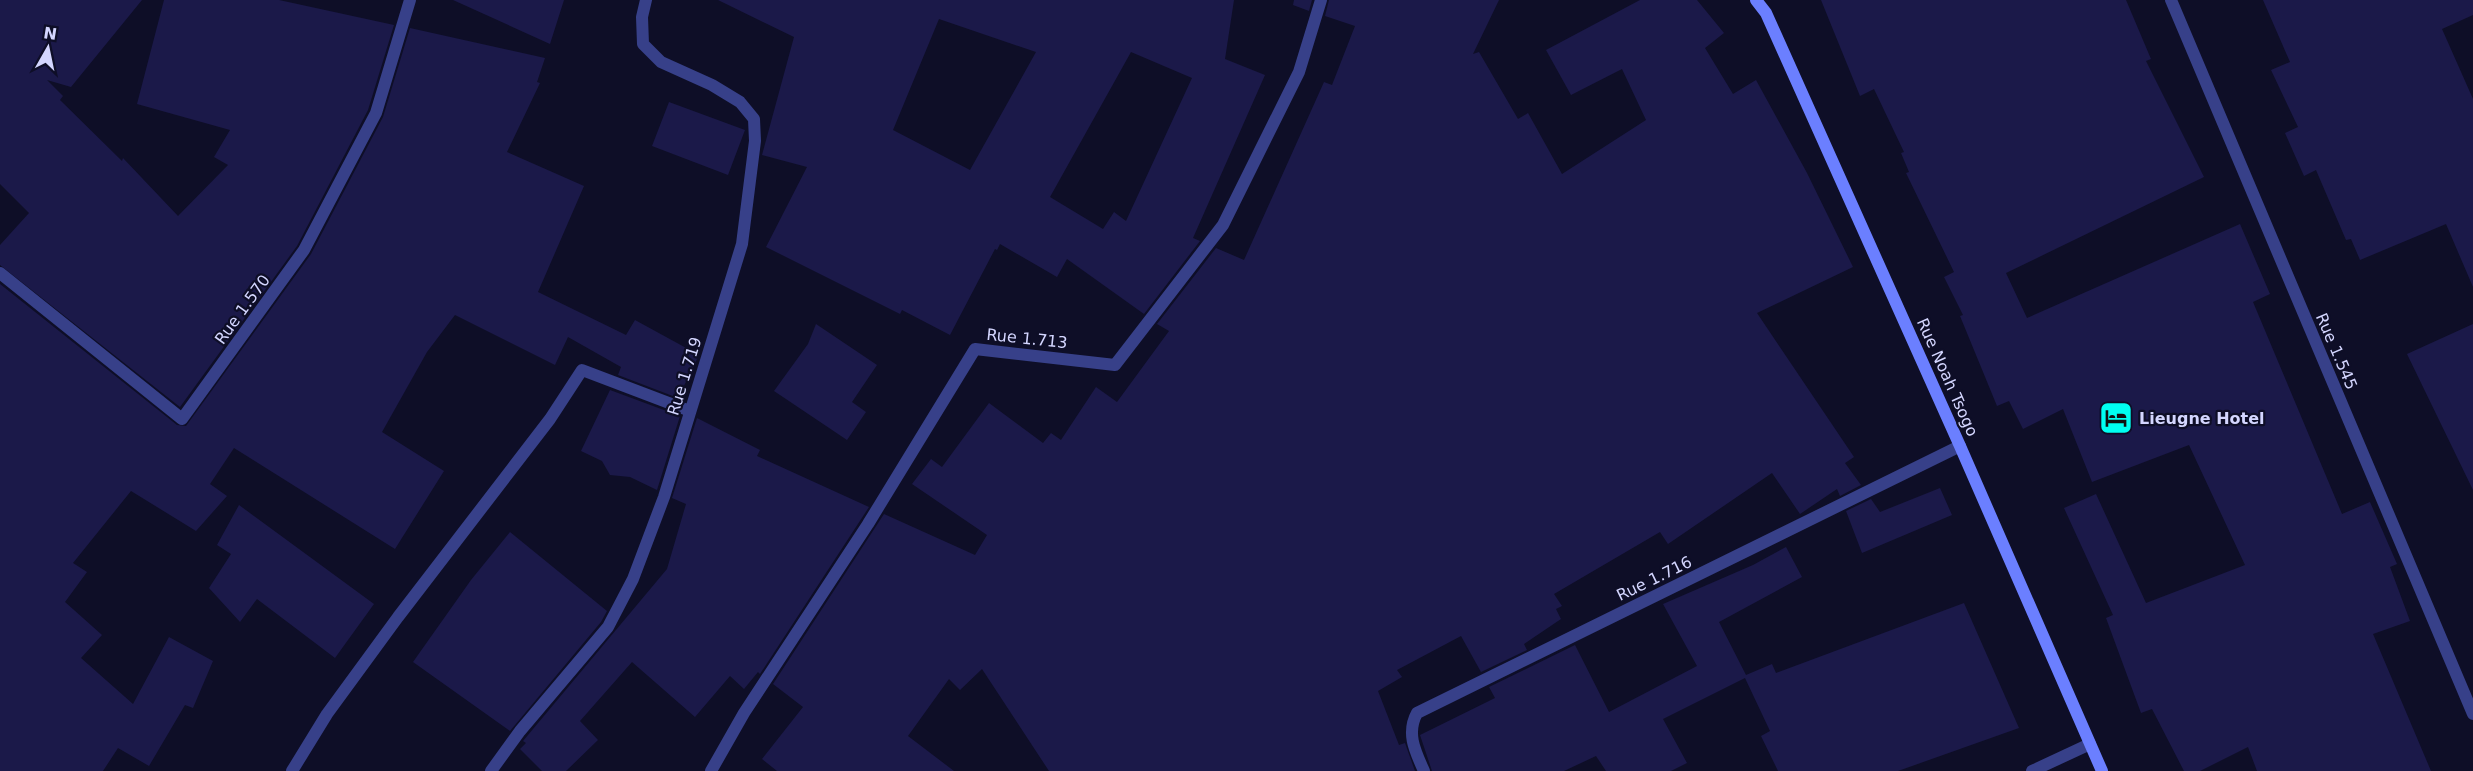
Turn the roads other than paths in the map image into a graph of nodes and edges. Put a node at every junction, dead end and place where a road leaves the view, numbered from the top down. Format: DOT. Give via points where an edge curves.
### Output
graph roads {
  1 [pos="410,0"];
  2 [pos="646,0"];
  3 [pos="1321,0"];
  4 [pos="1756,0"];
  5 [pos="2171,0"];
  6 [pos="0,273"];
  7 [pos="690,411"];
  8 [pos="1960,446"];
  9 [pos="2473,714"];
  10 [pos="2090,744"];
  11 [pos="292,771"];
  12 [pos="491,771"];
  13 [pos="711,771"];
  14 [pos="1424,771"];
  15 [pos="2032,771"];
  16 [pos="2102,771"];
  1 -- 6 [label="street, Rue 1.570" via="376,113 304,250 182,419"];
  2 -- 7 [label="street, Rue 1.719" via="643,44 661,62 740,102 754,119 755,141 742,244"];
  3 -- 13 [label="street, Rue 1.713" via="1299,72 1224,225 1115,365 975,349"];
  4 -- 8 [label="main road, Rue Noah Tsogo" via="1766,13"];
  5 -- 9 [label="street, Rue 1.545"];
  7 -- 11 [label="street" via="582,370 550,419 327,714"];
  7 -- 12 [label="street, Rue 1.719" via="664,497 633,579 608,627"];
  8 -- 10 [label="main road, Rue Noah Tsogo"];
  8 -- 14 [label="street, Rue 1.716" via="1418,713 1411,724 1413,743"];
  10 -- 15 [label="street"];
  10 -- 16 [label="main road, Rue Noah Tsogo"];
}
